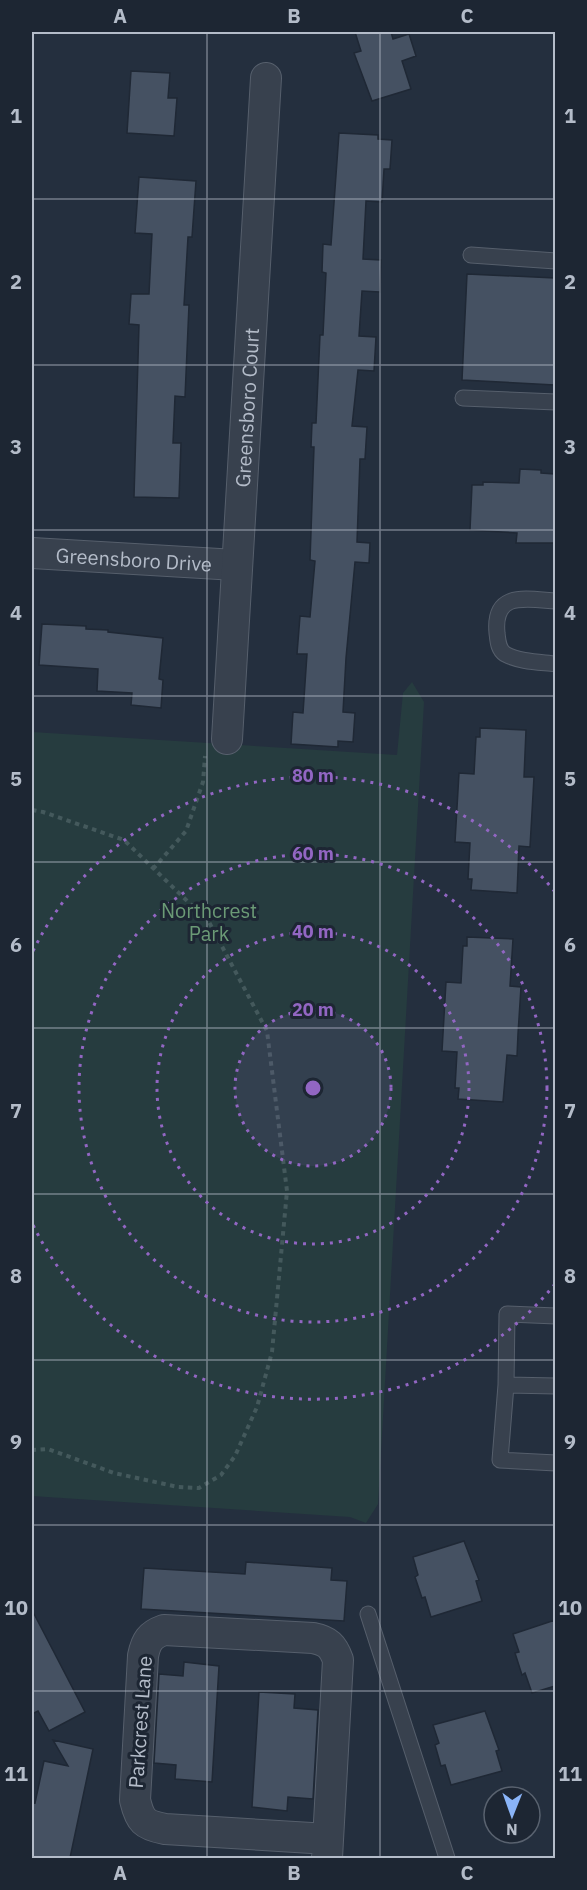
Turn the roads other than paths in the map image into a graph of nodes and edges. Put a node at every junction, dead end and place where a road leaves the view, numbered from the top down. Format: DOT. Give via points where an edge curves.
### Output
graph roads {
  1 [pos="266,78"];
  2 [pos="471,255"];
  3 [pos="555,261"];
  4 [pos="463,398"];
  5 [pos="555,402"];
  6 [pos="32,553"];
  7 [pos="236,565"];
  8 [pos="555,602"];
  9 [pos="555,664"];
  10 [pos="227,739"];
  11 [pos="555,1316"];
  12 [pos="506,1385"];
  13 [pos="555,1386"];
  14 [pos="555,1463"];
  15 [pos="368,1614"];
  16 [pos="327,1849"];
  17 [pos="447,1858"];
  1 -- 7 [label="street, Greensboro Court"];
  2 -- 3 [label="lane"];
  4 -- 5 [label="lane"];
  6 -- 7 [label="street, Greensboro Drive"];
  7 -- 10 [label="street, Greensboro Court"];
  8 -- 9 [label="lane" via="516,600 503,604 497,614 496,630 498,645 504,653"];
  11 -- 12 [label="lane" via="507,1314"];
  12 -- 13 [label="lane"];
  12 -- 14 [label="lane" via="500,1460"];
  15 -- 17 [label="lane"];
  16 -- 16 [label="street, Parkcrest Lane" via="338,1660 334,1648 325,1640 313,1638 164,1630 153,1634 145,1644 143,1656 135,1800 138,1816 149,1826 165,1829"];
}
